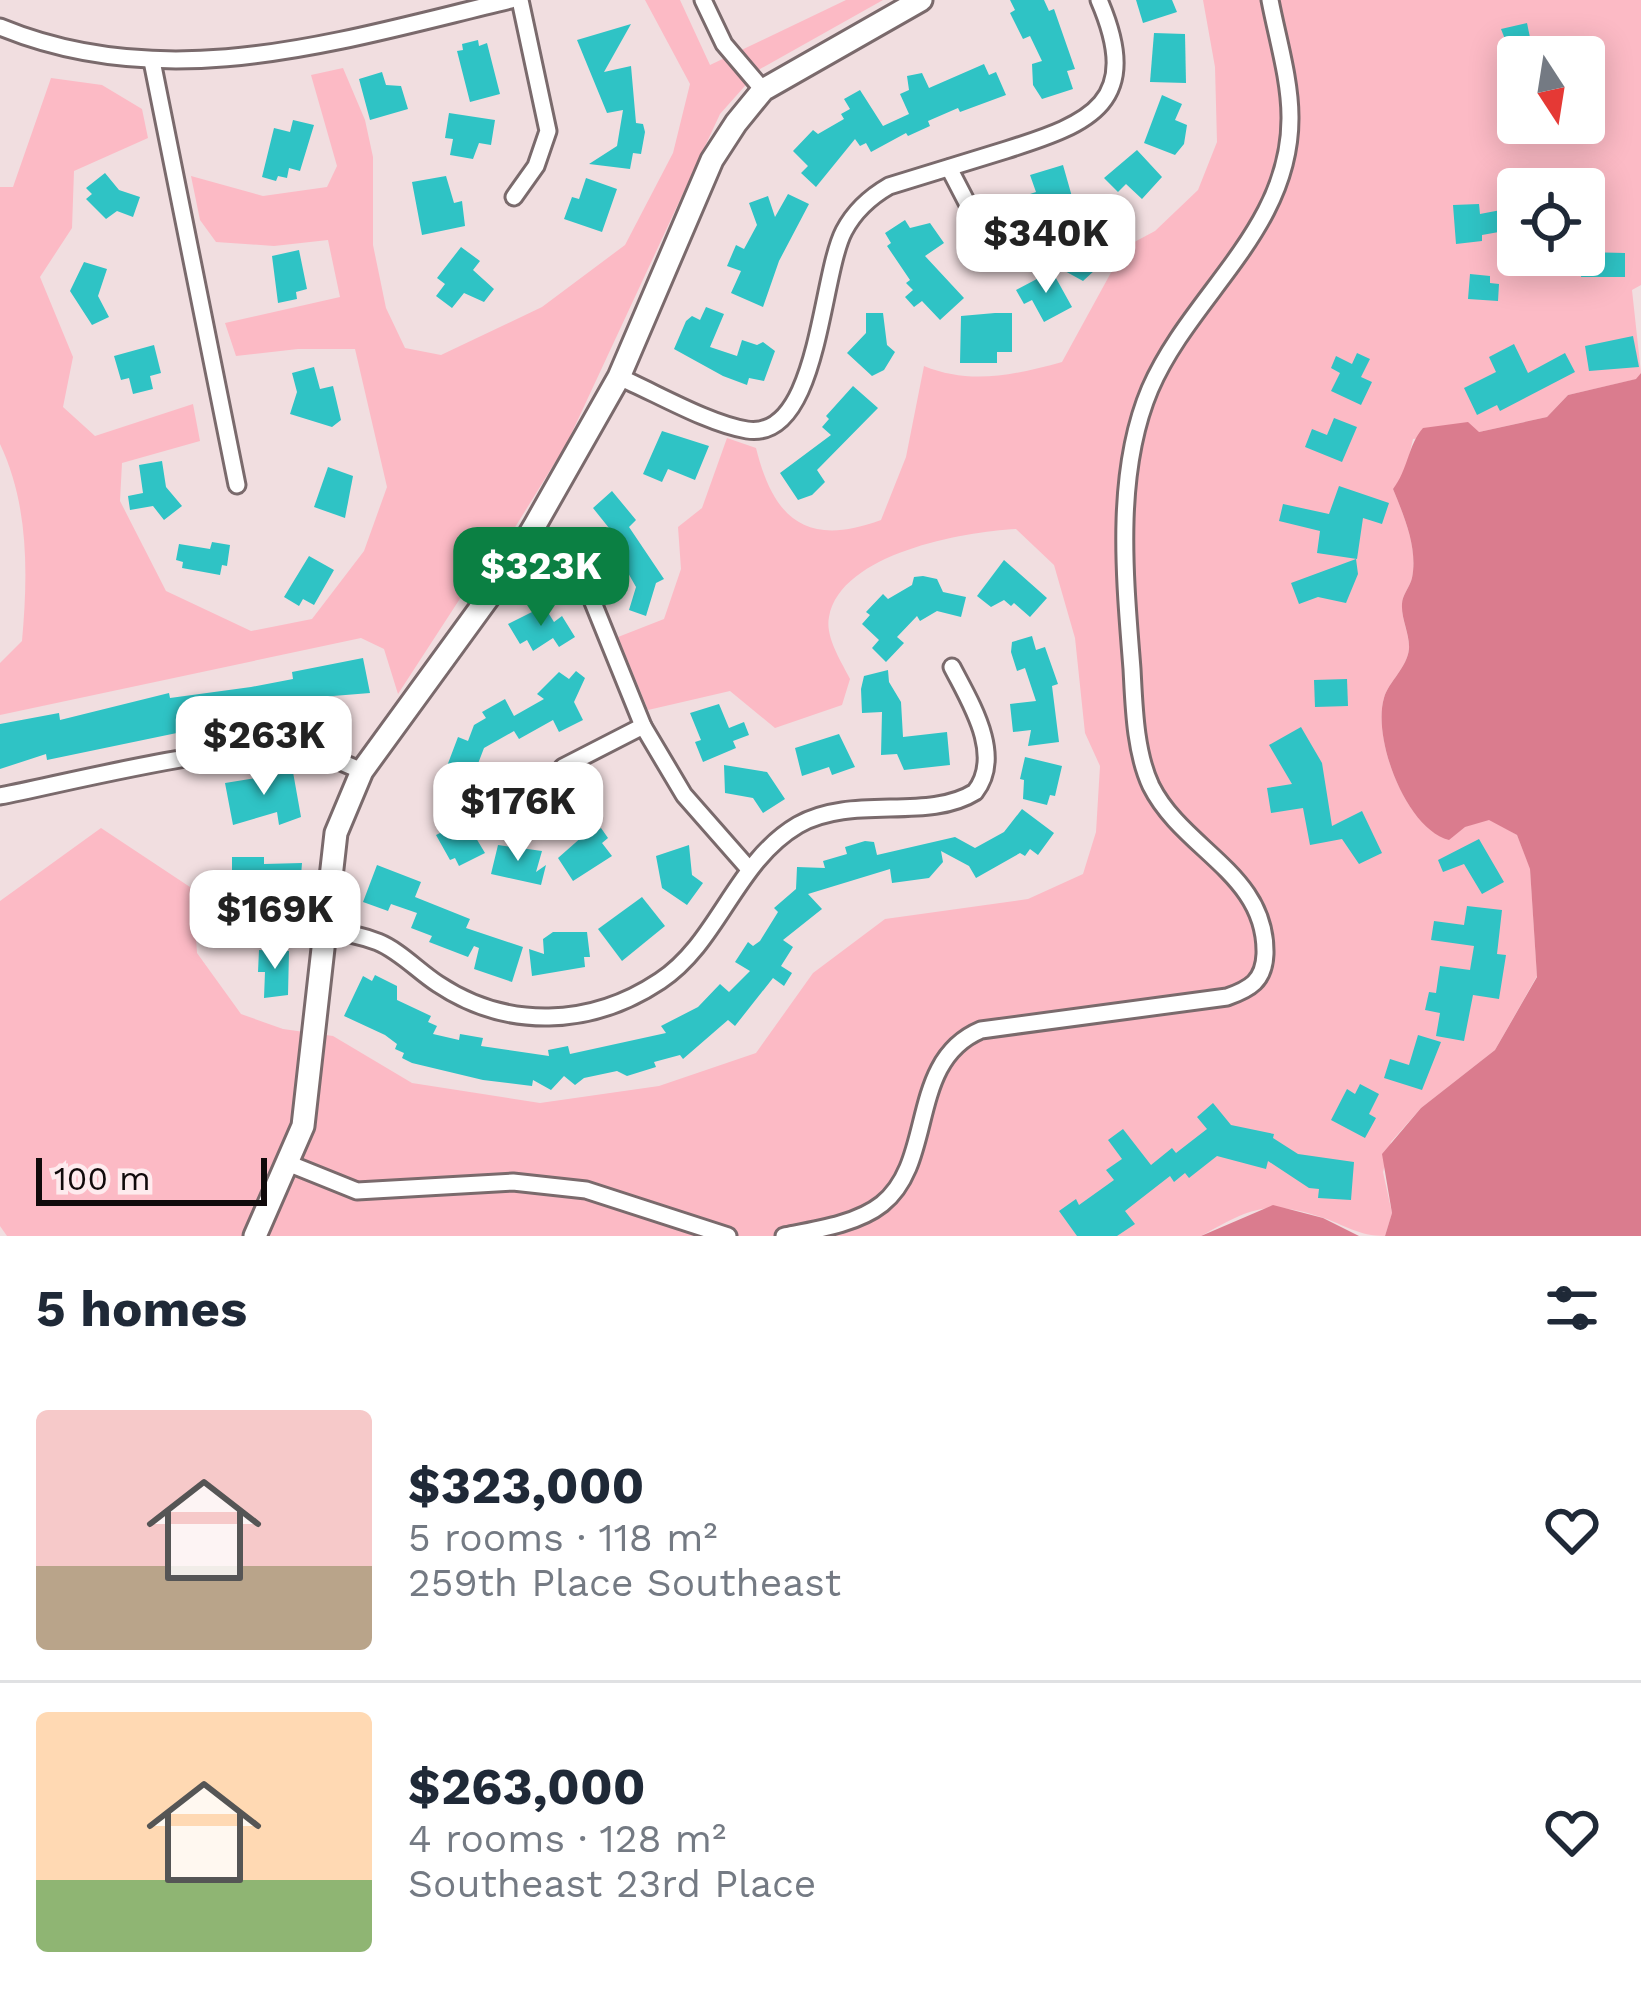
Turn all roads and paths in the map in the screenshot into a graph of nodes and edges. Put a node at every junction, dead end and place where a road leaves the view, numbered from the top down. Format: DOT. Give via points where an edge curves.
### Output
graph roads {
  1 [pos="511,0"];
  2 [pos="520,0"];
  3 [pos="703,0"];
  4 [pos="921,0"];
  5 [pos="1099,0"];
  6 [pos="1270,0"];
  7 [pos="0,26"];
  8 [pos="152,61"];
  9 [pos="764,90"];
  10 [pos="949,168"];
  11 [pos="514,197"];
  12 [pos="992,251"];
  13 [pos="620,376"];
  14 [pos="237,485"];
  15 [pos="535,525"];
  16 [pos="952,667"];
  17 [pos="643,726"];
  18 [pos="362,770"];
  19 [pos="542,795"];
  20 [pos="0,796"];
  21 [pos="748,869"];
  22 [pos="225,924"];
  23 [pos="326,930"];
  24 [pos="290,1164"];
  25 [pos="255,1236"];
  26 [pos="728,1236"];
  27 [pos="784,1236"];
  1 -- 8 [label="street" via="250,58"];
  2 -- 11 [label="street" via="548,131"];
  3 -- 9 [label="street" via="724,44"];
  4 -- 9 [label="street"];
  5 -- 10 [label="street" via="1114,62 1098,112 1070,130"];
  6 -- 27 [label="street" via="1291,114 1284,162 1265,217 1150,388 1132,449 1126,516 1143,760 1164,806 1257,905 1265,949 1260,978 1227,997 964,1037 943,1062 905,1174 886,1201"];
  7 -- 8 [label="street" via="60,47"];
  8 -- 14 [label="street"];
  9 -- 13 [label="street" via="712,160"];
  10 -- 12 [label="street"];
  10 -- 13 [label="street" via="889,186 846,227 799,400 780,423 737,428"];
  13 -- 15 [label="street"];
  15 -- 17 [label="street" via="592,600"];
  15 -- 18 [label="street"];
  16 -- 21 [label="street" via="987,760 975,792 819,815"];
  17 -- 19 [label="street" via="563,767"];
  17 -- 21 [label="street" via="684,795"];
  18 -- 20 [label="street" via="290,749"];
  18 -- 23 [label="street" via="336,833"];
  21 -- 23 [label="street" via="666,978 589,1013 492,1011 440,986 391,948"];
  22 -- 23 [label="street"];
  23 -- 24 [label="street" via="309,1096"];
  24 -- 25 [label="street"];
  24 -- 26 [label="street" via="357,1191 513,1182 586,1190"];
}
